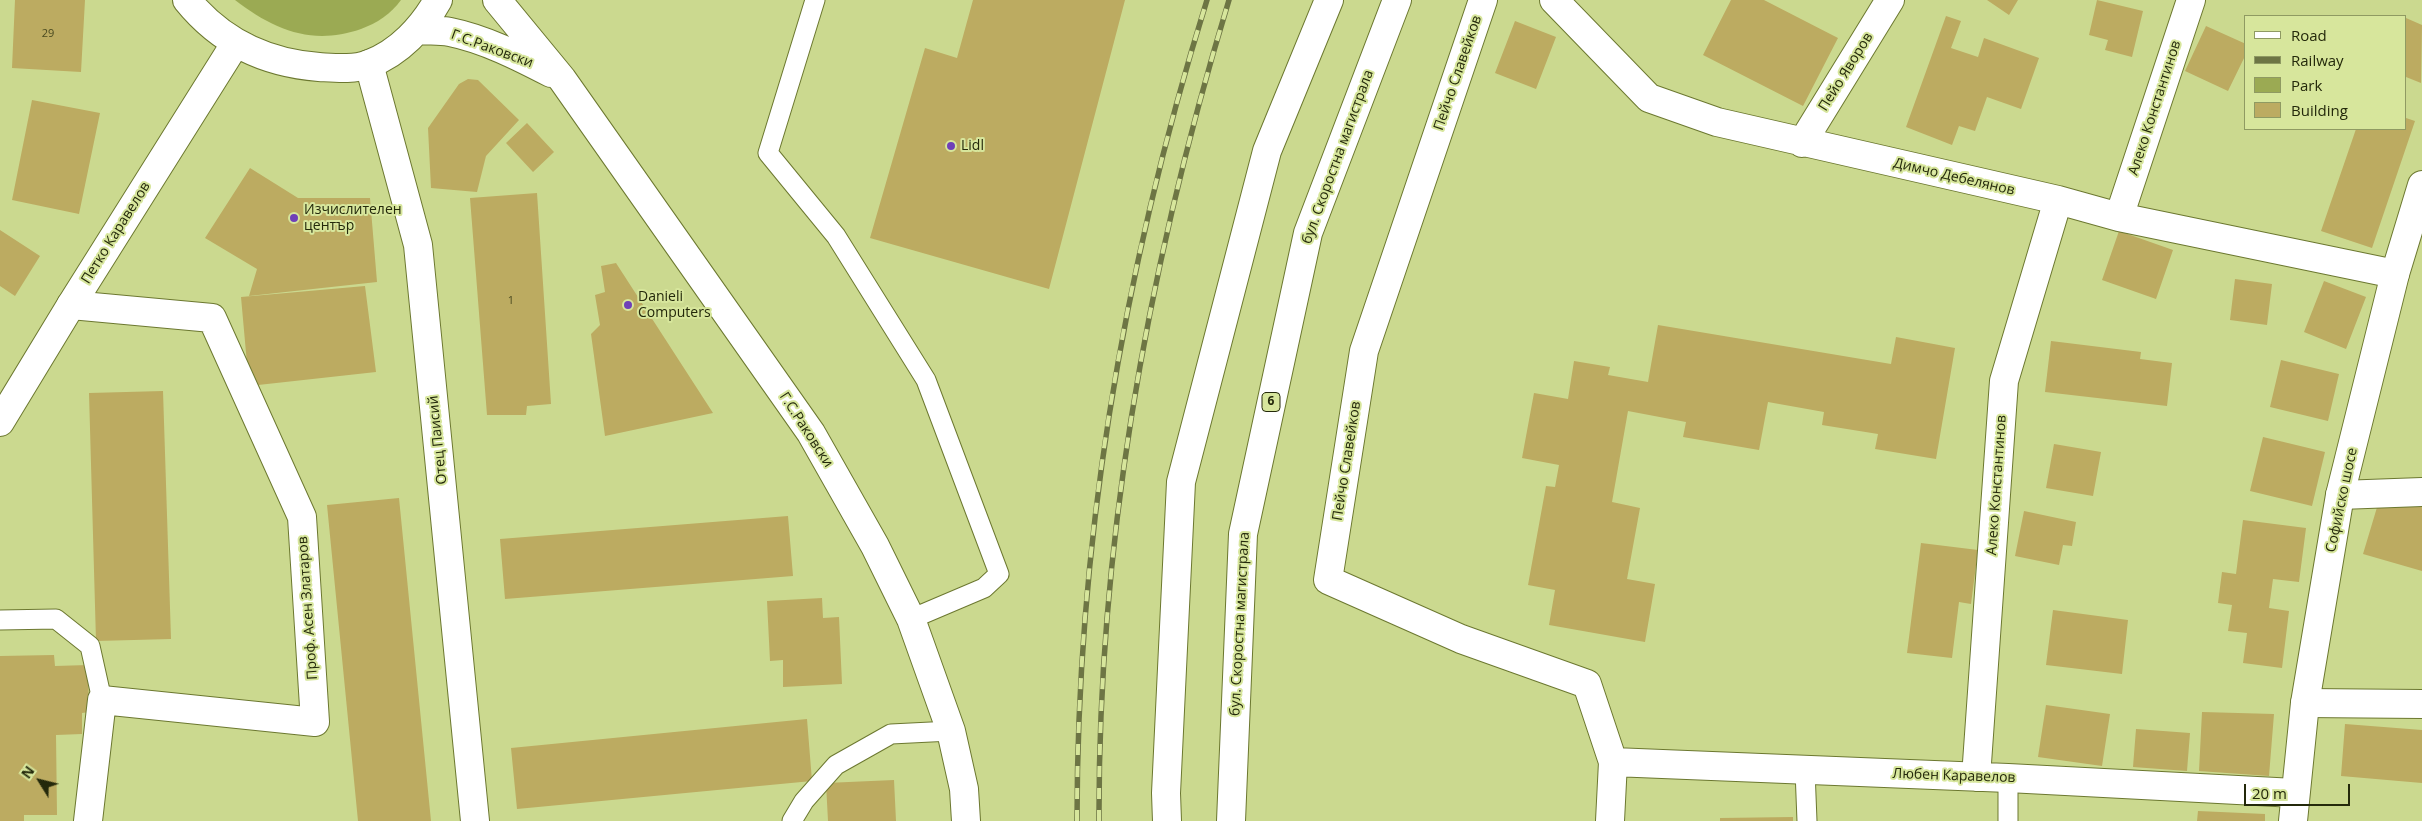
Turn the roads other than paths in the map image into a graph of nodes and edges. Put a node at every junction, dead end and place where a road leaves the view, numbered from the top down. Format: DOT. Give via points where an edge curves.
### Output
graph roads {
  1 [pos="187,0"];
  2 [pos="438,0"];
  3 [pos="497,0"];
  4 [pos="815,0"];
  5 [pos="1328,0"];
  6 [pos="1397,0"];
  7 [pos="1483,0"];
  8 [pos="1554,0"];
  9 [pos="1890,0"];
  10 [pos="2191,0"];
  11 [pos="418,30"];
  12 [pos="235,44"];
  13 [pos="369,64"];
  14 [pos="562,79"];
  15 [pos="1802,143"];
  16 [pos="2422,185"];
  17 [pos="2058,200"];
  18 [pos="2119,217"];
  19 [pos="2395,274"];
  20 [pos="71,305"];
  21 [pos="0,422"];
  22 [pos="2422,492"];
  23 [pos="2340,495"];
  24 [pos="911,619"];
  25 [pos="0,620"];
  26 [pos="102,700"];
  27 [pos="2305,703"];
  28 [pos="2422,704"];
  29 [pos="951,731"];
  30 [pos="1612,762"];
  31 [pos="1805,770"];
  32 [pos="1976,777"];
  33 [pos="2008,778"];
  34 [pos="2294,793"];
  35 [pos="88,821"];
  36 [pos="475,821"];
  37 [pos="792,821"];
  38 [pos="966,821"];
  39 [pos="1167,821"];
  40 [pos="1231,821"];
  41 [pos="1610,821"];
  42 [pos="1807,821"];
  43 [pos="2008,821"];
  44 [pos="2293,821"];
  1 -- 12 [label="main road" via="215,30"];
  2 -- 11 [label="main road"];
  3 -- 14 [label="main road, Г.С.Раковски"];
  4 -- 24 [label="lane" via="768,153 836,236 926,380 999,574 984,588"];
  5 -- 39 [label="main road" via="1267,152 1181,482"];
  6 -- 40 [label="main road, бул. Скоростна магистрала / 6" via="1308,233 1243,534"];
  7 -- 30 [label="main road, Пейчо Славейков" via="1364,351 1328,580 1461,639 1587,684"];
  8 -- 15 [label="main road, Димчо Дебелянов" via="1649,98 1717,122"];
  9 -- 15 [label="main road, Пейо Яворов"];
  10 -- 18 [label="main road, Алеко Константинов"];
  11 -- 13 [label="main road" via="401,45"];
  11 -- 14 [label="main road, Г.С.Раковски" via="449,32 484,43"];
  12 -- 13 [label="main road" via="282,62 308,66 352,68"];
  12 -- 20 [label="main road, Петко Каравелов"];
  13 -- 36 [label="main road, Отец Паисий" via="418,245"];
  14 -- 24 [label="main road, Г.С.Раковски" via="811,433 875,546"];
  15 -- 17 [label="main road, Димчо Дебелянов"];
  16 -- 19 [label="main road, Софийско шосе"];
  17 -- 18 [label="main road, Димчо Дебелянов"];
  17 -- 32 [label="main road, Алеко Константинов" via="2004,381"];
  18 -- 19 [label="main road, Димчо Дебелянов"];
  19 -- 23 [label="main road, Софийско шосе"];
  20 -- 21 [label="main road, Петко Каравелов"];
  20 -- 26 [label="main road, Проф. Асен Златаров" via="212,318 302,517 315,722"];
  22 -- 23 [label="main road"];
  23 -- 27 [label="main road, Софийско шосе"];
  24 -- 29 [label="main road, Г.С.Раковски"];
  25 -- 26 [label="lane" via="56,619 90,646"];
  26 -- 35 [label="main road"];
  27 -- 28 [label="main road"];
  27 -- 34 [label="main road, Софийско шосе"];
  29 -- 37 [label="lane" via="891,734 836,765 804,801"];
  29 -- 38 [label="main road, Г.С.Раковски" via="964,789"];
  30 -- 31 [label="main road, Любен Каравелов"];
  30 -- 41 [label="main road"];
  31 -- 32 [label="main road, Любен Каравелов"];
  31 -- 42 [label="lane"];
  32 -- 33 [label="main road, Любен Каравелов"];
  33 -- 34 [label="main road, Любен Каравелов"];
  33 -- 43 [label="lane"];
  34 -- 44 [label="main road, Софийско шосе"];
}
